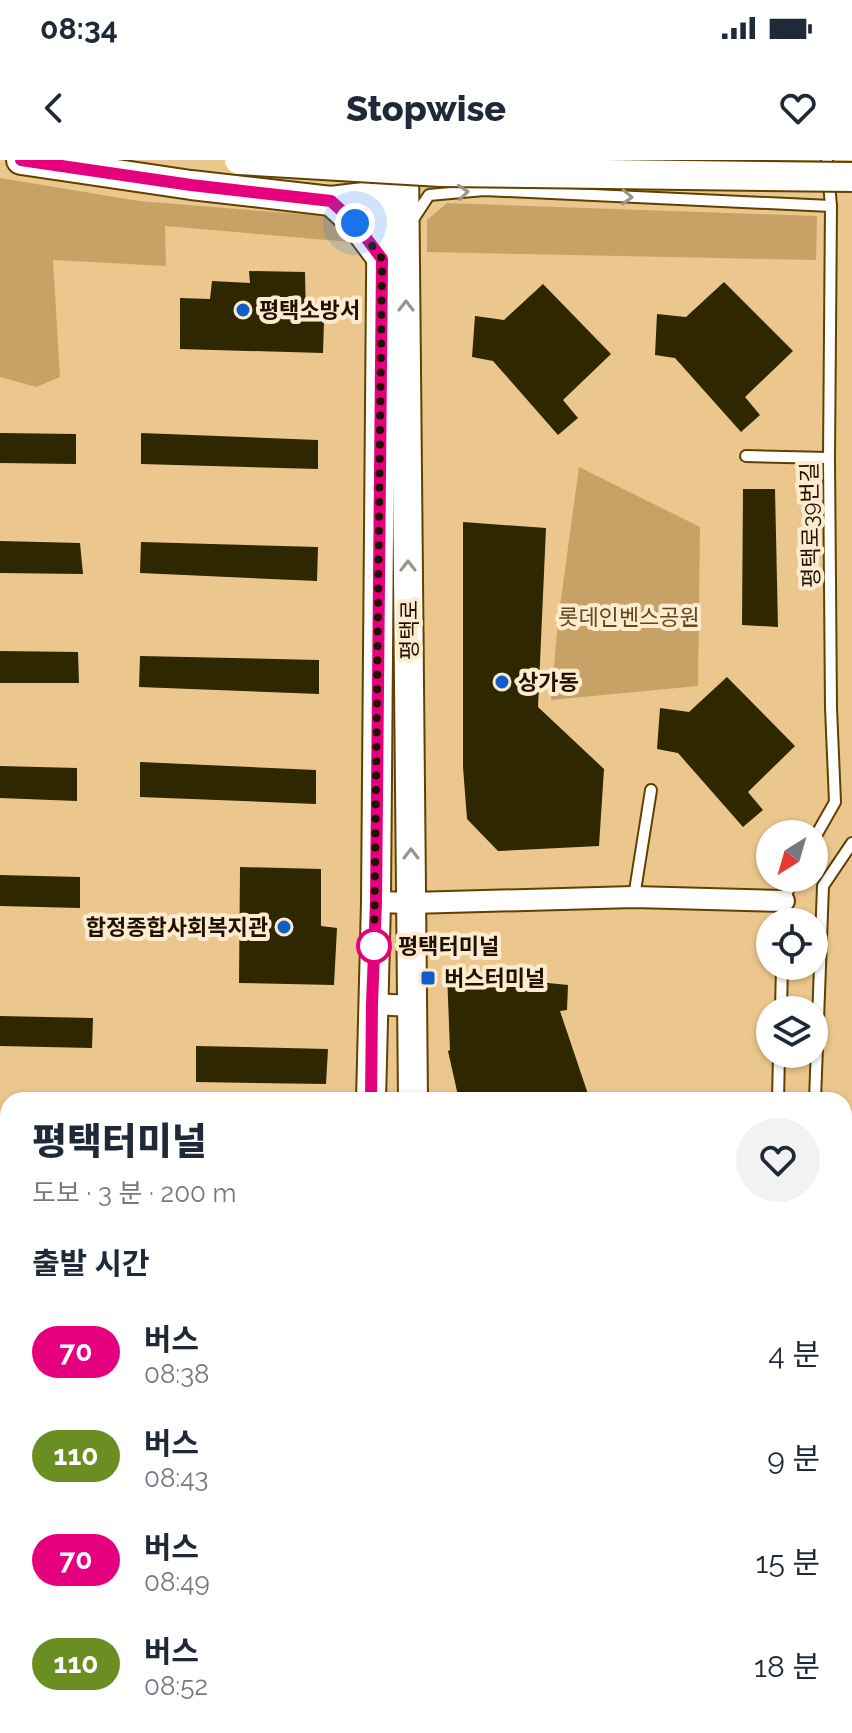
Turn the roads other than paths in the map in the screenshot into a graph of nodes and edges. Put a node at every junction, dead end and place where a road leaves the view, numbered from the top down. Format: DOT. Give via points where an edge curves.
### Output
graph roads {
  1 [pos="21,160"];
  2 [pos="239,160"];
  3 [pos="697,160"];
  4 [pos="827,160"];
  5 [pos="389,166"];
  6 [pos="697,180"];
  7 [pos="844,181"];
  8 [pos="549,194"];
  9 [pos="331,201"];
  10 [pos="831,206"];
  11 [pos="405,231"];
  12 [pos="382,259"];
  13 [pos="746,456"];
  14 [pos="829,458"];
  15 [pos="651,790"];
  16 [pos="825,820"];
  17 [pos="852,843"];
  18 [pos="788,892"];
  19 [pos="634,897"];
  20 [pos="784,901"];
  21 [pos="376,902"];
  22 [pos="411,903"];
  23 [pos="784,908"];
  24 [pos="372,1004"];
  25 [pos="412,1006"];
  26 [pos="779,1068"];
  27 [pos="371,1092"];
  28 [pos="413,1092"];
  29 [pos="778,1092"];
  30 [pos="815,1092"];
  1 -- 9 [label="main road"];
  2 -- 7 [label="main road, bridge" via="441,172"];
  3 -- 6 [label="lane"];
  4 -- 7 [label="lane, 평택로39번길"];
  5 -- 9 [label="main road" via="364,197"];
  5 -- 11 [label="main road, 평택로"];
  5 -- 12 [label="main road, 평택로"];
  6 -- 7 [label="lane"];
  6 -- 8 [label="lane" via="609,179"];
  7 -- 10 [label="lane, 평택로39번길"];
  8 -- 10 [label="lane, one-way"];
  11 -- 8 [label="lane, one-way" via="429,195 484,190"];
  9 -- 12 [label="main road"];
  10 -- 14 [label="lane, 평택로39번길"];
  22 -- 11 [label="main road, 평택로, one-way"];
  12 -- 21 [label="main road, 평택로"];
  13 -- 14 [label="lane"];
  14 -- 16 [label="lane, 평택로39번길" via="835,802"];
  15 -- 19 [label="lane"];
  17 -- 30 [label="lane" via="823,886"];
  18 -- 20 [label="lane"];
  19 -- 20 [label="street"];
  19 -- 22 [label="street"];
  20 -- 23 [label="lane"];
  21 -- 22 [label="street"];
  21 -- 24 [label="main road, 평택로"];
  22 -- 25 [label="main road, 평택로"];
  24 -- 25 [label="street"];
  24 -- 27 [label="main road, 평택로"];
  25 -- 28 [label="main road, 평택로"];
  26 -- 29 [label="lane"];
}
